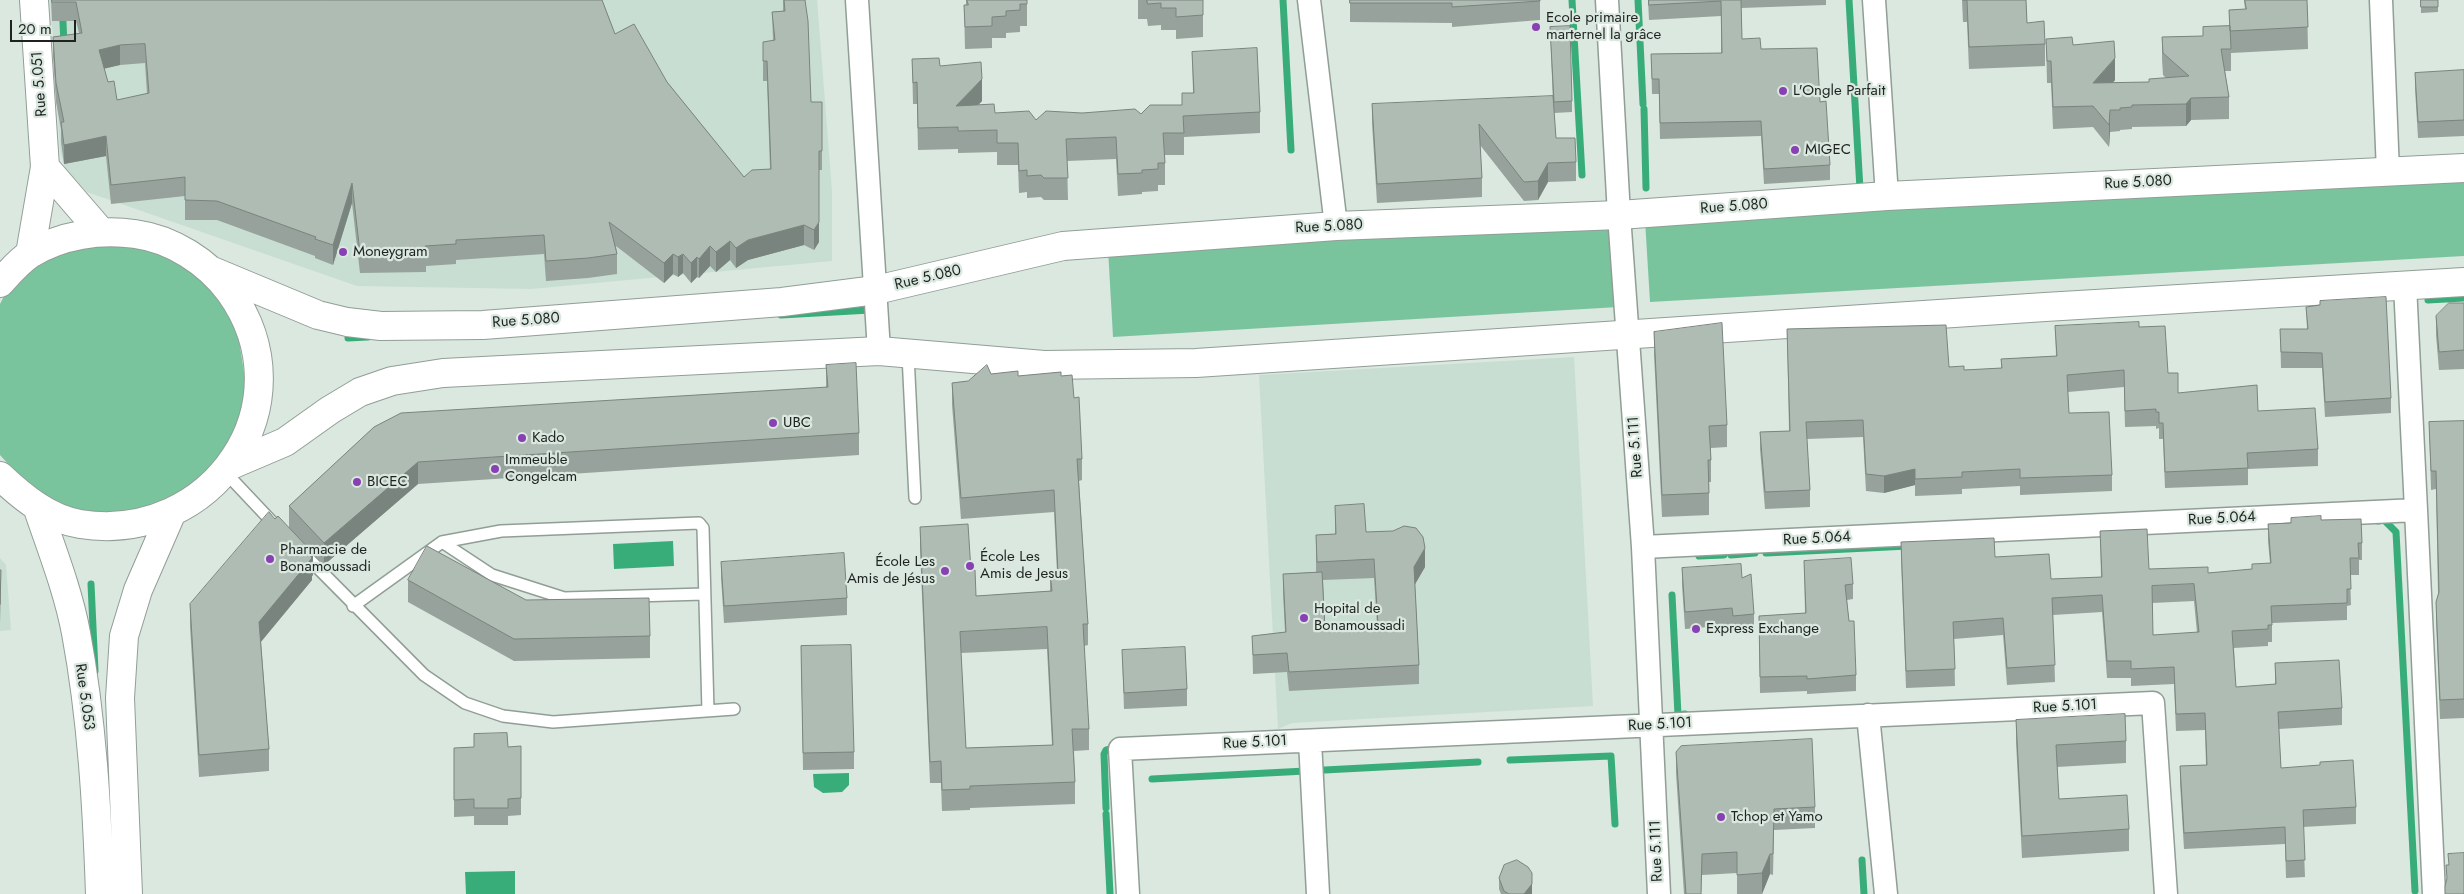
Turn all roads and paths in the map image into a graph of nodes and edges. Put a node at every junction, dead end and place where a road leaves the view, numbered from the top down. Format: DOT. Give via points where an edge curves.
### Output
graph roads {
  1 [pos="34,0"];
  2 [pos="856,0"];
  3 [pos="1309,0"];
  4 [pos="1607,0"];
  5 [pos="1874,0"];
  6 [pos="2382,0"];
  7 [pos="45,167"];
  8 [pos="2464,168"];
  9 [pos="2388,172"];
  10 [pos="1887,196"];
  11 [pos="1619,215"];
  12 [pos="1336,226"];
  13 [pos="101,232"];
  14 [pos="30,254"];
  15 [pos="210,270"];
  16 [pos="2464,282"];
  17 [pos="0,283"];
  18 [pos="2405,285"];
  19 [pos="876,290"];
  20 [pos="1628,334"];
  21 [pos="879,352"];
  22 [pos="908,355"];
  23 [pos="228,468"];
  24 [pos="0,476"];
  25 [pos="915,498"];
  26 [pos="36,506"];
  27 [pos="2416,510"];
  28 [pos="172,512"];
  29 [pos="442,542"];
  30 [pos="1643,547"];
  31 [pos="704,594"];
  32 [pos="353,606"];
  33 [pos="734,709"];
  34 [pos="708,711"];
  35 [pos="1868,715"];
  36 [pos="1652,725"];
  37 [pos="1310,741"];
  38 [pos="100,894"];
  39 [pos="128,894"];
  40 [pos="1128,894"];
  41 [pos="1318,894"];
  42 [pos="1659,894"];
  43 [pos="1886,894"];
  44 [pos="2166,894"];
  45 [pos="2434,894"];
  1 -- 7 [label="main road, Rue 5.051"];
  2 -- 19 [label="street"];
  3 -- 12 [label="street"];
  4 -- 11 [label="street, Rue 5.111"];
  5 -- 10 [label="street"];
  6 -- 9 [label="street"];
  7 -- 13 [label="main road"];
  7 -- 14 [label="main road, Rue 5.051"];
  8 -- 9 [label="main road, Rue 5.080"];
  9 -- 10 [label="main road, Rue 5.080"];
  10 -- 11 [label="main road, Rue 5.080"];
  11 -- 12 [label="main road, Rue 5.080"];
  11 -- 20 [label="street, Rue 5.111"];
  12 -- 19 [label="main road, Rue 5.080" via="1063,246"];
  13 -- 14 [label="main road" via="62,240"];
  13 -- 15 [label="main road" via="121,232 159,240 178,248"];
  14 -- 17 [label="main road"];
  15 -- 19 [label="main road, Rue 5.080" via="318,315 381,326 483,325 782,302"];
  15 -- 23 [label="main road" via="224,284 245,318 255,348 258,372 258,396 253,419"];
  16 -- 18 [label="main road"];
  18 -- 20 [label="main road"];
  18 -- 27 [label="street"];
  19 -- 21 [label="street"];
  20 -- 22 [label="main road" via="1196,363 1044,365"];
  20 -- 30 [label="street, Rue 5.111"];
  21 -- 22 [label="main road"];
  21 -- 23 [label="main road" via="443,373 392,381 360,392 285,442"];
  22 -- 25 [label="lane"];
  23 -- 28 [label="main road" via="204,493"];
  23 -- 32 [label="lane"];
  24 -- 26 [label="main road"];
  26 -- 28 [label="main road" via="78,524 107,526 144,522"];
  26 -- 38 [label="main road, Rue 5.053" via="76,633 96,784"];
  27 -- 30 [label="street, Rue 5.064"];
  27 -- 45 [label="street"];
  28 -- 39 [label="main road" via="138,590 124,636 120,698"];
  29 -- 31 [label="lane" via="492,575 564,598"];
  29 -- 31 [label="lane" via="501,531 698,523 702,528"];
  29 -- 32 [label="lane"];
  30 -- 36 [label="street, Rue 5.111"];
  31 -- 34 [label="lane"];
  32 -- 34 [label="lane" via="424,675 465,703 503,716 553,722"];
  33 -- 34 [label="lane"];
  35 -- 36 [label="street, Rue 5.101"];
  35 -- 43 [label="street"];
  35 -- 44 [label="street, Rue 5.101" via="2153,703"];
  36 -- 37 [label="street, Rue 5.101"];
  36 -- 42 [label="street, Rue 5.111"];
  37 -- 40 [label="street, Rue 5.101" via="1120,750"];
  37 -- 41 [label="street"];
}
